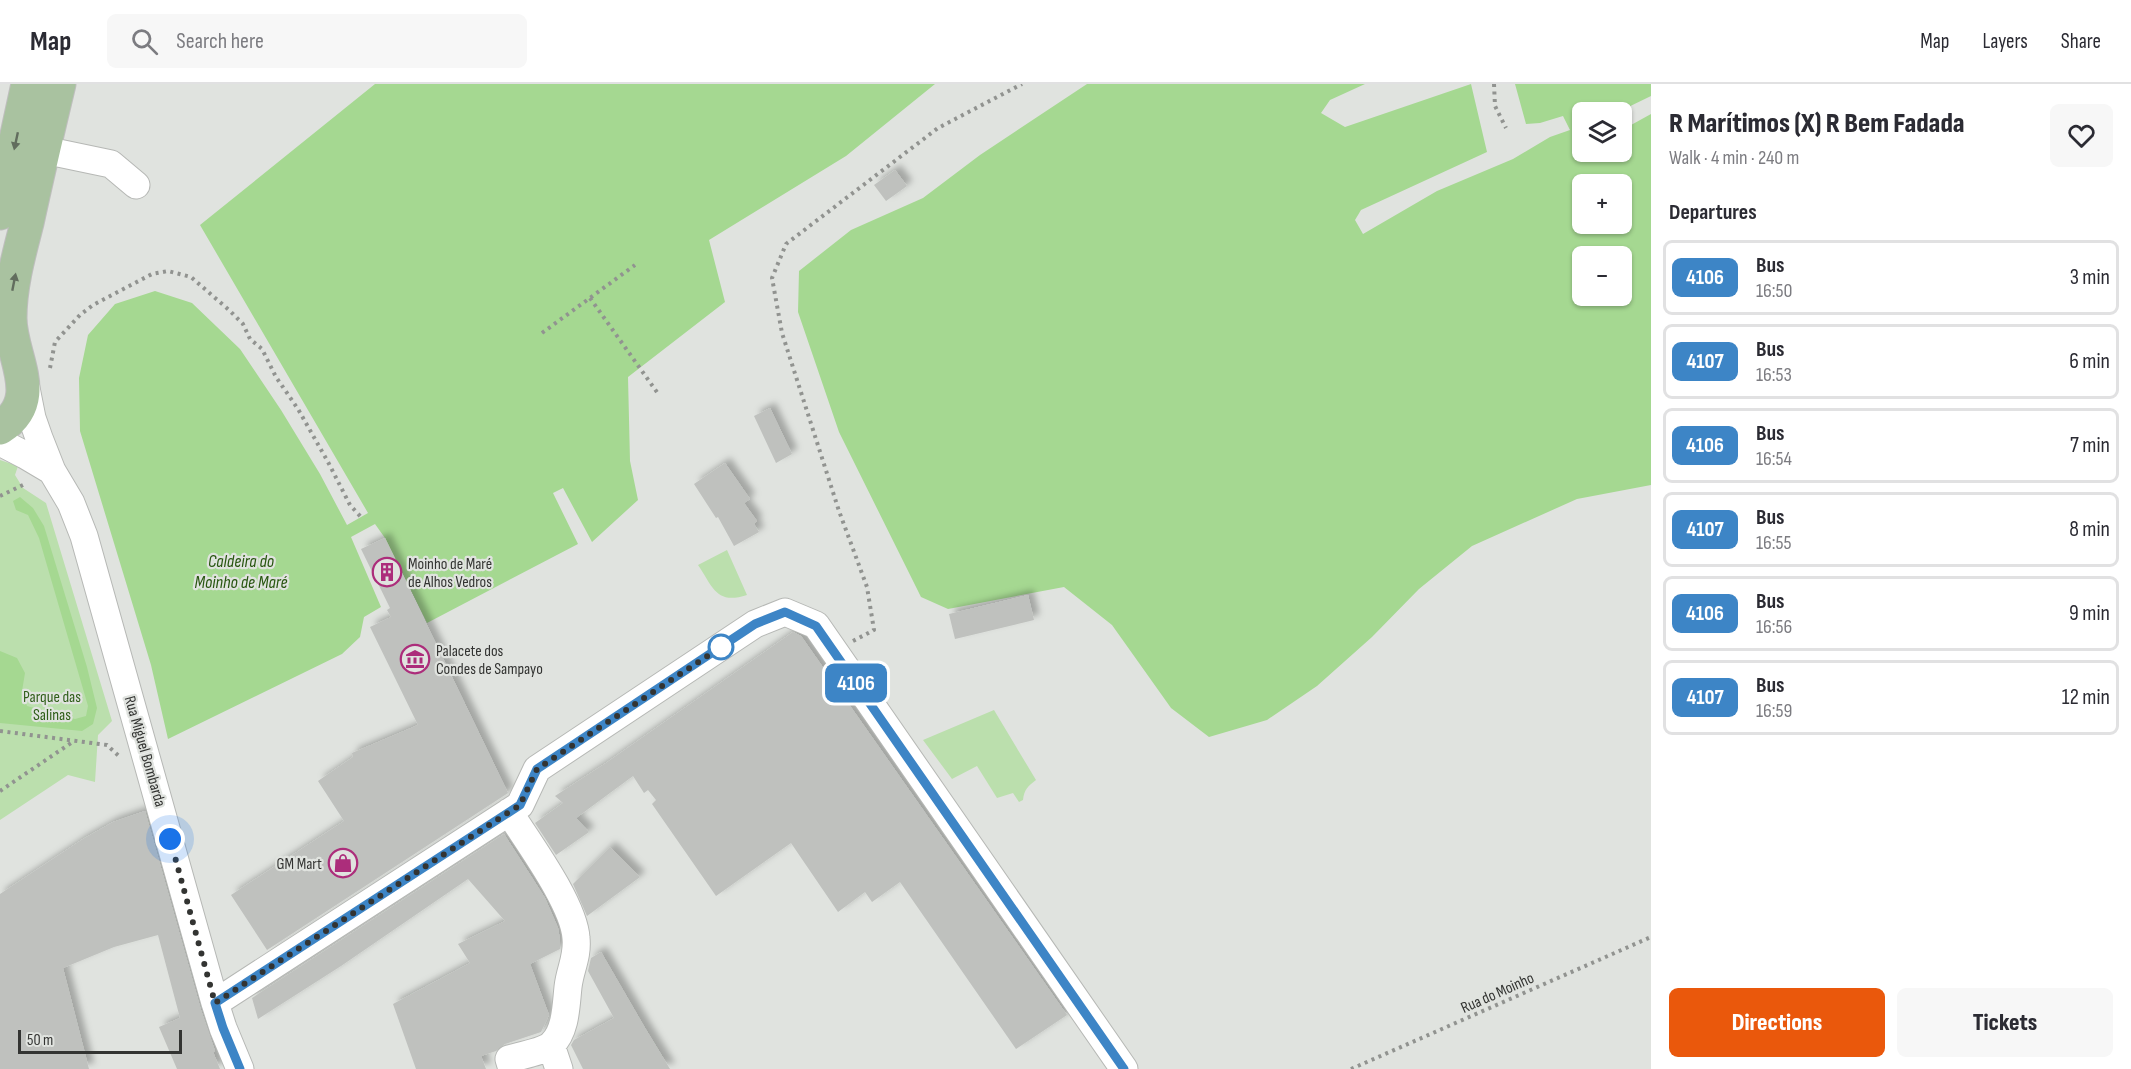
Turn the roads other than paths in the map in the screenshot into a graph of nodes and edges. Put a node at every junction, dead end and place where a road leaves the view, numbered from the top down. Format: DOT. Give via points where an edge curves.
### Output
graph roads {
  1 [pos="59,84"];
  2 [pos="28,86"];
  3 [pos="44,150"];
  4 [pos="136,185"];
  5 [pos="0,213"];
  6 [pos="23,361"];
  7 [pos="0,428"];
  8 [pos="0,442"];
  9 [pos="52,471"];
  10 [pos="509,812"];
  11 [pos="215,1003"];
  12 [pos="555,1057"];
  13 [pos="240,1069"];
  14 [pos="512,1069"];
  15 [pos="1124,1069"];
  1 -- 3 [label="main road"];
  2 -- 5 [label="main road, one-way"];
  3 -- 4 [label="street" via="111,164"];
  6 -- 3 [label="main road, one-way" via="10,321 12,286"];
  6 -- 7 [label="main road" via="22,398 16,413"];
  6 -- 9 [label="street, Rua Miguel Bombarda" via="32,418"];
  8 -- 9 [label="street, Rua Miguel Bombarda"];
  9 -- 11 [label="street, Rua Miguel Bombarda" via="84,536"];
  10 -- 11 [label="street"];
  10 -- 12 [label="street" via="572,917 576,936 576,961"];
  10 -- 15 [label="street" via="520,805 537,769 755,624 785,612 816,626"];
  11 -- 13 [label="street, Rua Miguel Bombarda"];
  12 -- 14 [label="street" via="509,1059"];
}
